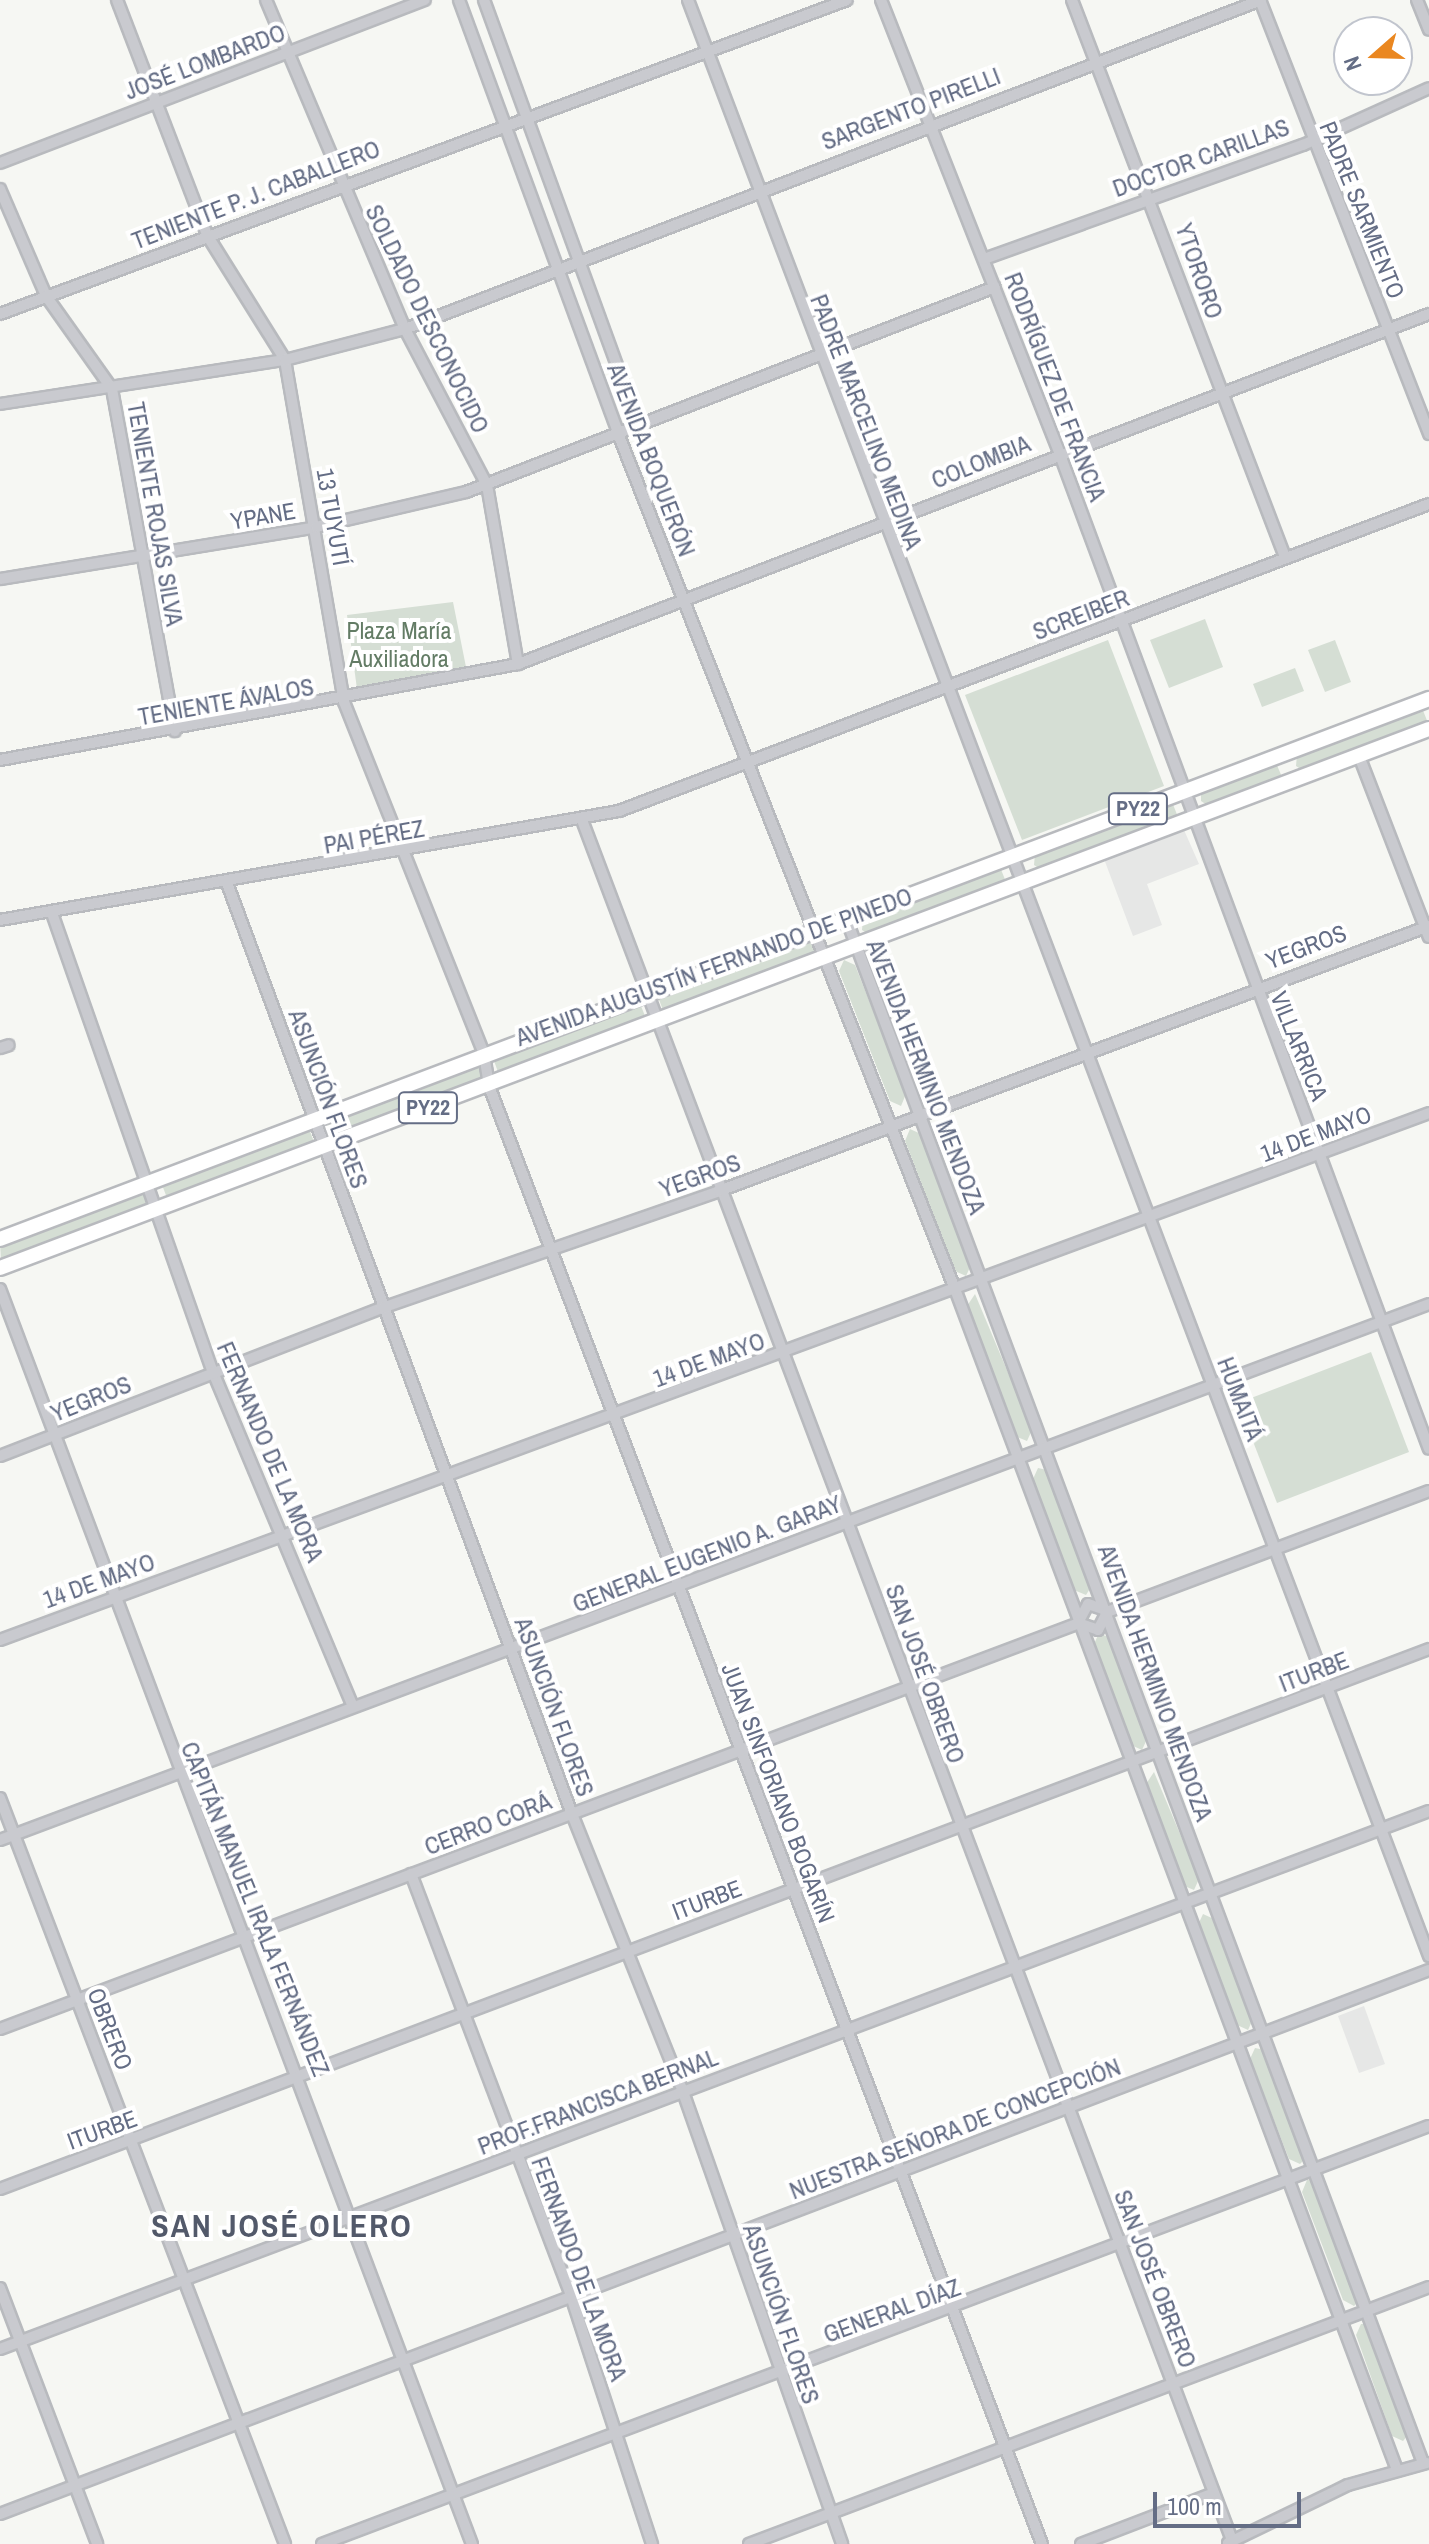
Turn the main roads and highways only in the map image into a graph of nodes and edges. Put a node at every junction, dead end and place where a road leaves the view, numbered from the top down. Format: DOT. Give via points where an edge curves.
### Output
graph roads {
  1 [pos="1429,699"];
  2 [pos="1429,729"];
  3 [pos="0,1239"];
  4 [pos="0,1268"];
  1 -- 3 [label="highway, AVENIDA AUGUSTÍN FERNANDO DE PINEDO / PY22"];
  2 -- 4 [label="highway, AVENIDA AUGUSTÍN FERNANDO DE PINEDO / PY22"];
}
